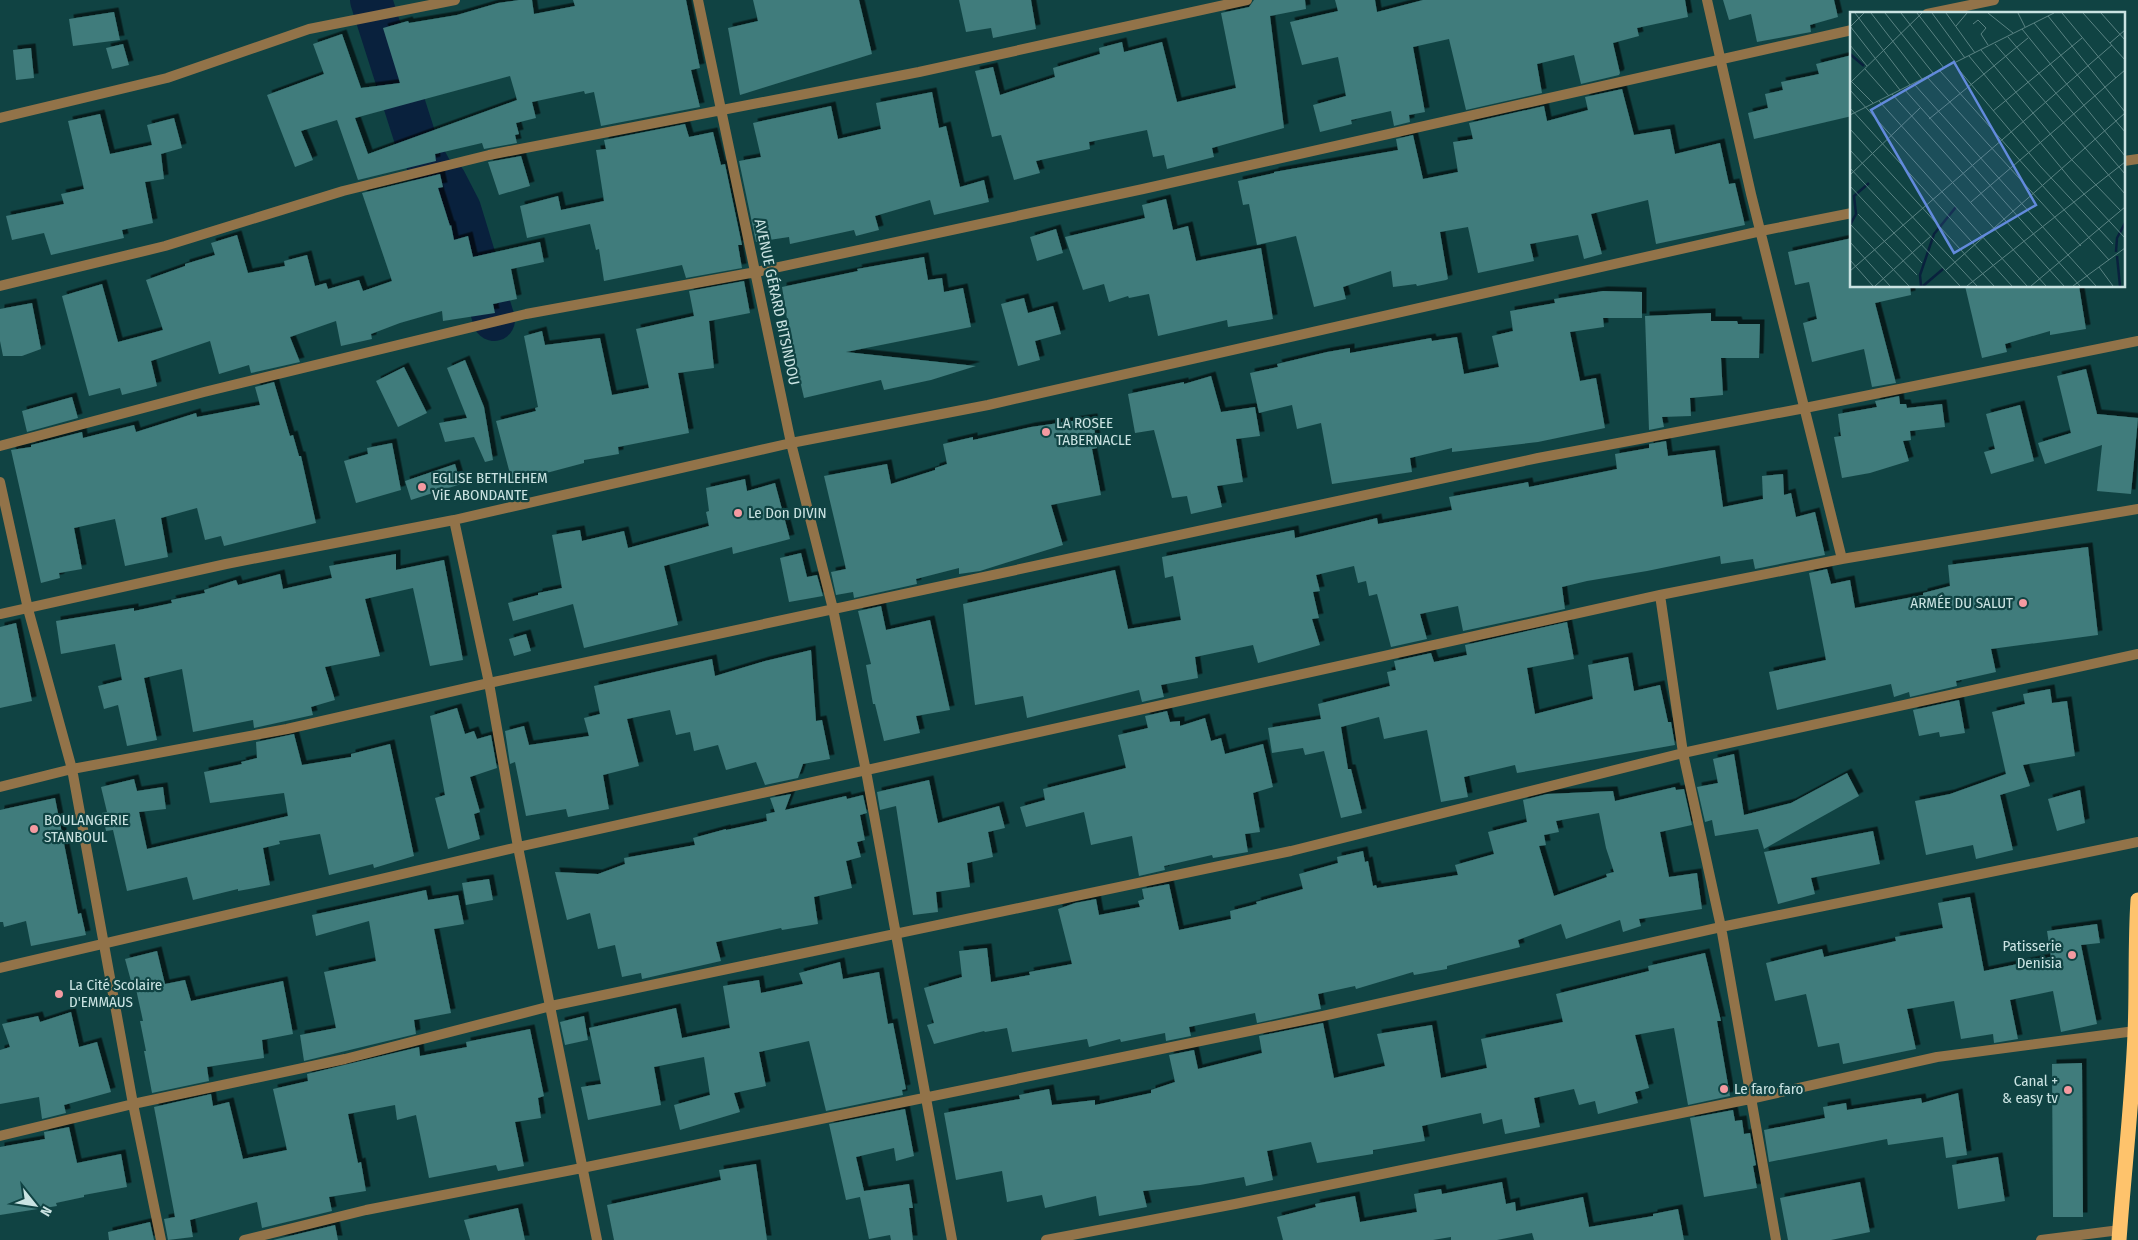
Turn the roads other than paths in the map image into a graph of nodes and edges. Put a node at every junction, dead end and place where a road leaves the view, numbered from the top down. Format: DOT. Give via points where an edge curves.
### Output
graph roads {
  1 [pos="455,0"];
  2 [pos="698,0"];
  3 [pos="1247,0"];
  4 [pos="1707,0"];
  5 [pos="1994,0"];
  6 [pos="1937,12"];
  7 [pos="1850,30"];
  8 [pos="1720,58"];
  9 [pos="721,110"];
  10 [pos="0,118"];
  11 [pos="1850,213"];
  12 [pos="1761,231"];
  13 [pos="756,272"];
  14 [pos="0,286"];
  15 [pos="2138,341"];
  16 [pos="1805,408"];
  17 [pos="791,443"];
  18 [pos="0,446"];
  19 [pos="0,482"];
  20 [pos="2138,509"];
  21 [pos="454,520"];
  22 [pos="1842,559"];
  23 [pos="1660,595"];
  24 [pos="28,609"];
  25 [pos="833,609"];
  26 [pos="0,614"];
  27 [pos="2138,654"];
  28 [pos="489,683"];
  29 [pos="1684,753"];
  30 [pos="72,770"];
  31 [pos="866,771"];
  32 [pos="0,787"];
  33 [pos="2138,842"];
  34 [pos="518,847"];
  35 [pos="2138,900"];
  36 [pos="1721,927"];
  37 [pos="896,935"];
  38 [pos="2137,938"];
  39 [pos="104,944"];
  40 [pos="0,968"];
  41 [pos="551,1006"];
  42 [pos="2135,1031"];
  43 [pos="2135,1089"];
  44 [pos="926,1097"];
  45 [pos="1750,1099"];
  46 [pos="134,1104"];
  47 [pos="0,1136"];
  48 [pos="582,1168"];
  49 [pos="2120,1235"];
  50 [pos="161,1240"];
  51 [pos="244,1240"];
  52 [pos="596,1240"];
  53 [pos="952,1240"];
  54 [pos="1046,1240"];
  55 [pos="1776,1240"];
  56 [pos="2041,1240"];
  1 -- 10 [label="street" via="309,29 167,78"];
  2 -- 9 [label="street, AVENUE GÉRARD BITSINDOU"];
  3 -- 9 [label="street" via="919,72"];
  4 -- 8 [label="street"];
  5 -- 6 [label="street"];
  7 -- 8 [label="street"];
  8 -- 12 [label="street"];
  8 -- 13 [label="street" via="1143,189"];
  9 -- 13 [label="street, AVENUE GÉRARD BITSINDOU"];
  9 -- 14 [label="street" via="489,155 343,191 166,246"];
  11 -- 12 [label="street"];
  12 -- 16 [label="street"];
  12 -- 17 [label="street" via="988,405"];
  13 -- 17 [label="street, AVENUE GÉRARD BITSINDOU"];
  13 -- 18 [label="street" via="526,314 204,392"];
  15 -- 16 [label="street"];
  16 -- 22 [label="street"];
  16 -- 25 [label="street" via="1538,458"];
  17 -- 21 [label="street"];
  17 -- 25 [label="street, AVENUE GÉRARD BITSINDOU"];
  19 -- 24 [label="street"];
  20 -- 22 [label="street"];
  21 -- 24 [label="street" via="226,564"];
  21 -- 28 [label="street"];
  22 -- 23 [label="street"];
  23 -- 29 [label="street"];
  23 -- 31 [label="street"];
  24 -- 26 [label="street"];
  24 -- 30 [label="street"];
  25 -- 28 [label="street"];
  25 -- 31 [label="street, AVENUE GÉRARD BITSINDOU"];
  27 -- 29 [label="street"];
  28 -- 30 [label="street" via="288,729"];
  28 -- 34 [label="street"];
  29 -- 36 [label="street"];
  29 -- 37 [label="street" via="1291,851"];
  30 -- 32 [label="street"];
  30 -- 39 [label="street"];
  31 -- 34 [label="street"];
  31 -- 37 [label="street, AVENUE GÉRARD BITSINDOU"];
  33 -- 36 [label="street"];
  34 -- 39 [label="street"];
  34 -- 41 [label="street"];
  35 -- 38 [label="highway"];
  36 -- 44 [label="street" via="1323,1016"];
  36 -- 45 [label="street"];
  37 -- 41 [label="street"];
  37 -- 44 [label="street, AVENUE GÉRARD BITSINDOU"];
  38 -- 42 [label="highway"];
  39 -- 40 [label="street"];
  39 -- 46 [label="street"];
  41 -- 46 [label="street" via="345,1059"];
  41 -- 48 [label="street"];
  42 -- 43 [label="highway"];
  42 -- 45 [label="street" via="1937,1057"];
  43 -- 49 [label="highway"];
  44 -- 48 [label="street"];
  44 -- 53 [label="street, AVENUE GÉRARD BITSINDOU"];
  45 -- 54 [label="street"];
  45 -- 55 [label="street"];
  46 -- 47 [label="street"];
  46 -- 50 [label="street"];
  48 -- 51 [label="street" via="366,1210"];
  48 -- 52 [label="street"];
  49 -- 56 [label="street"];
}
